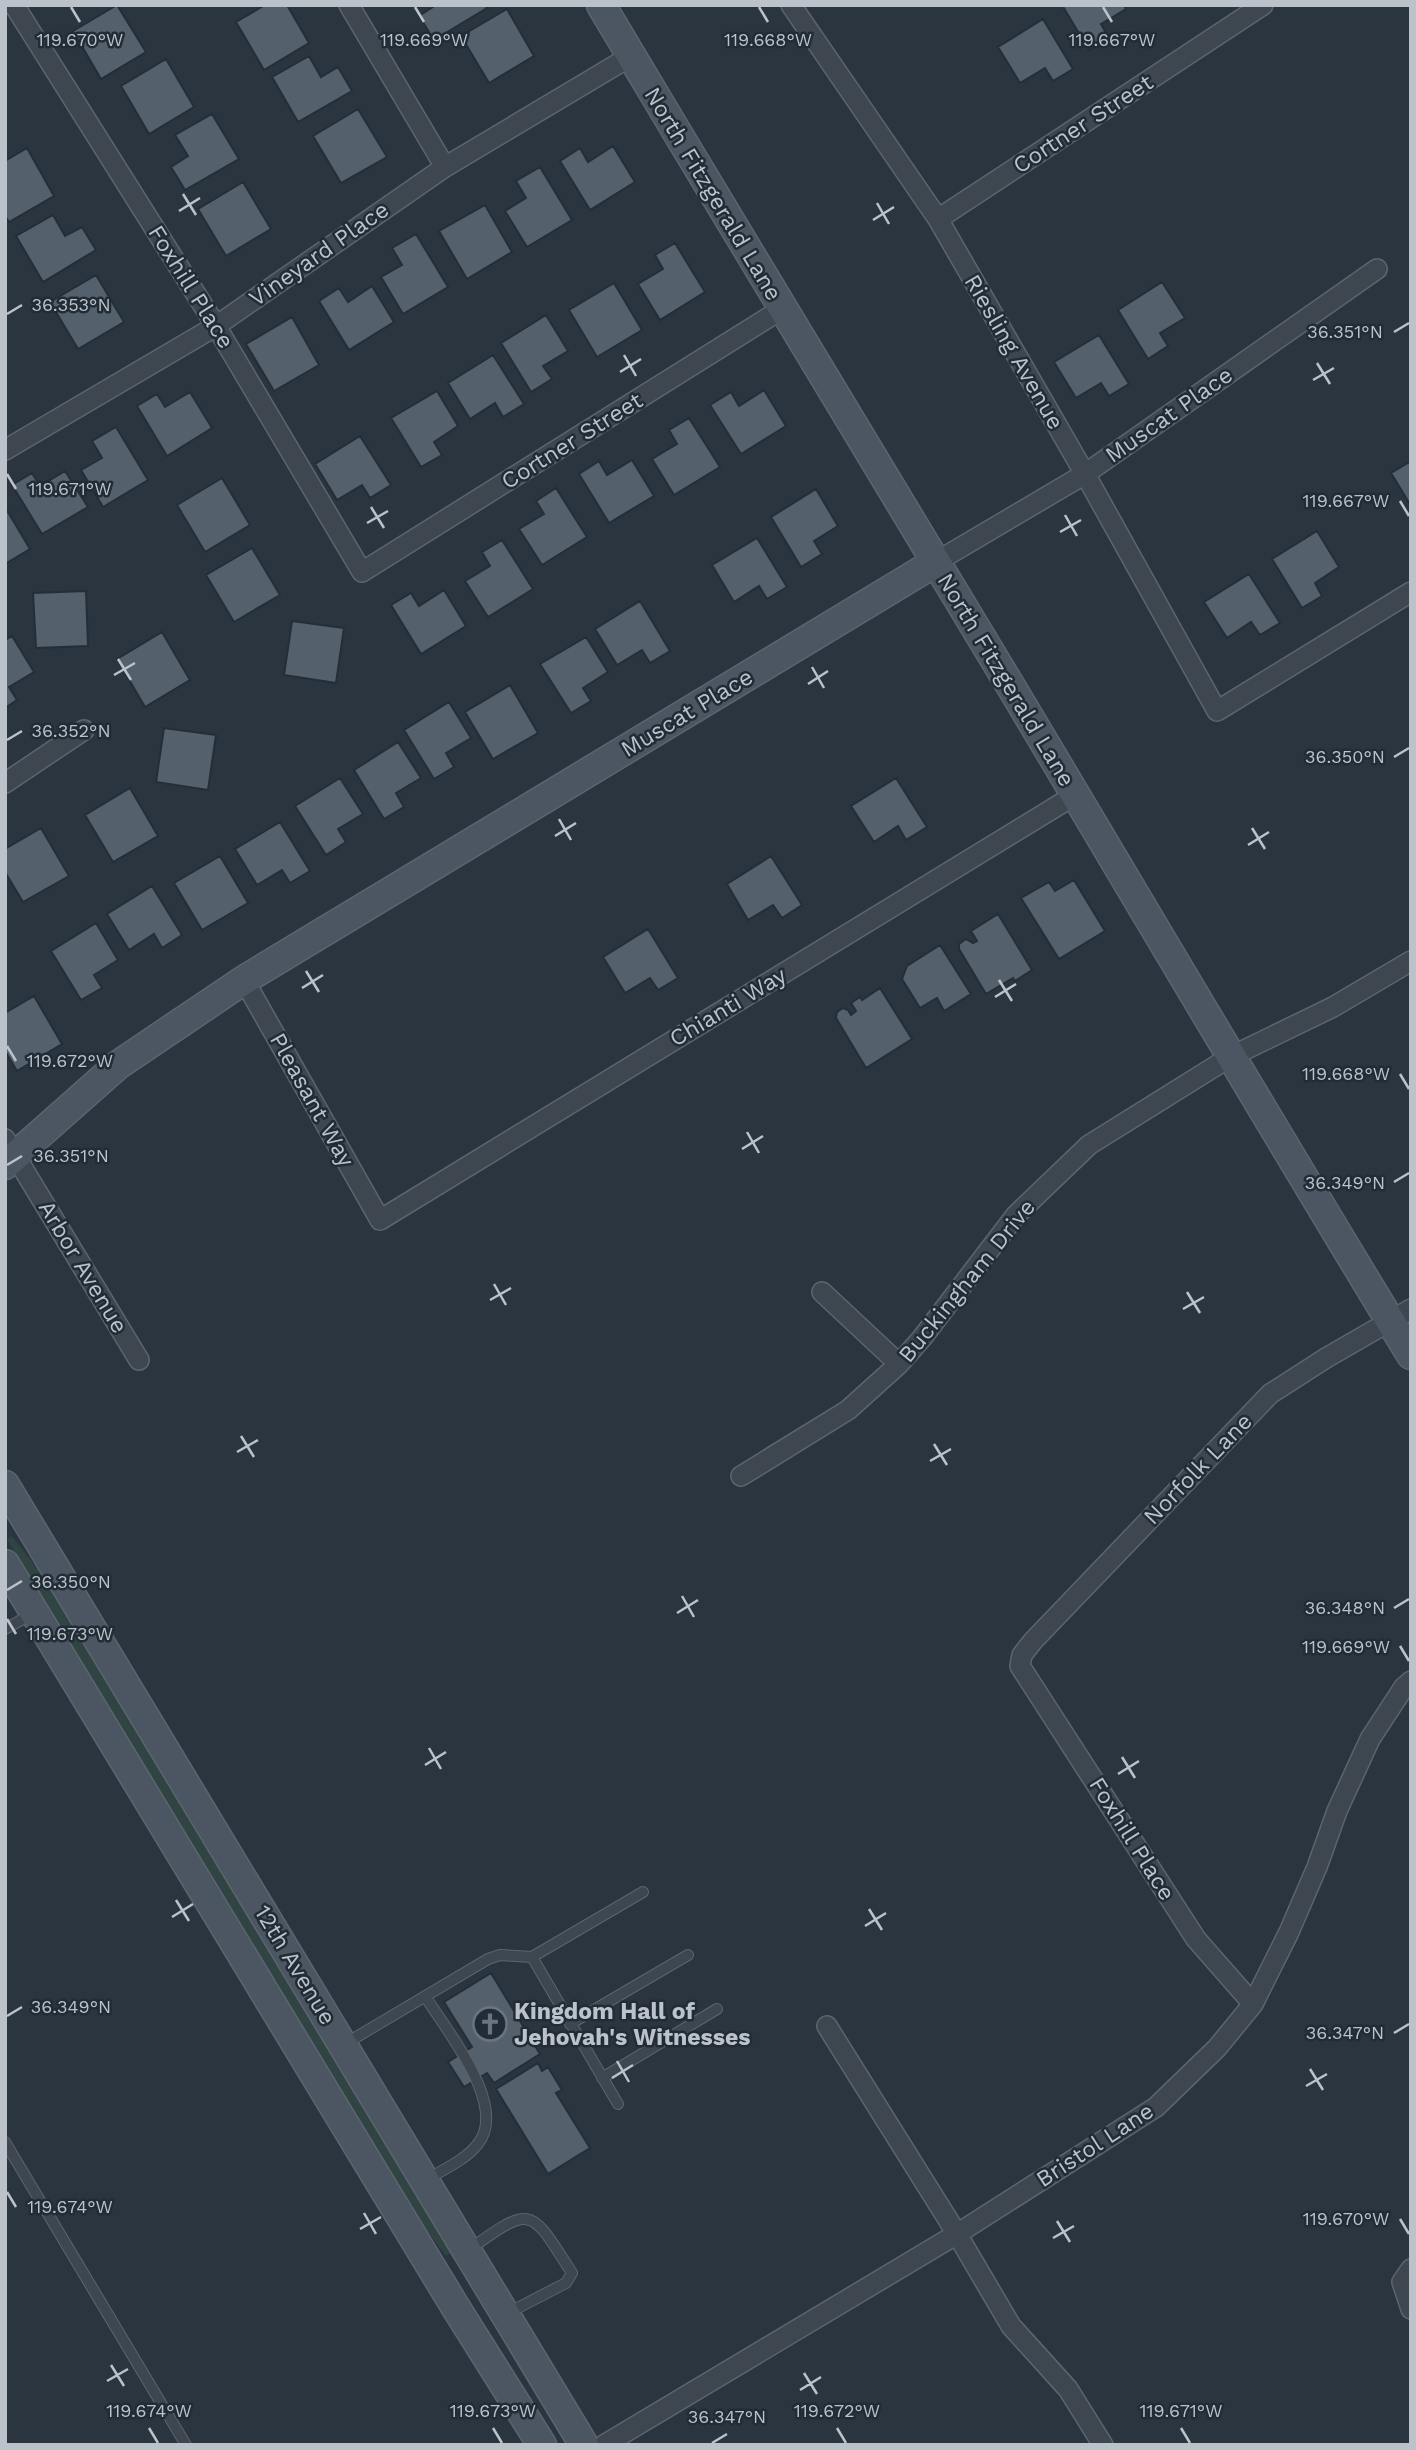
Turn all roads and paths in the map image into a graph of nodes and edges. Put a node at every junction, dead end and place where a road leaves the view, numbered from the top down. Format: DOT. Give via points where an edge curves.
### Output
graph roads {
  1 [pos="14,5"];
  2 [pos="349,5"];
  3 [pos="601,5"];
  4 [pos="791,5"];
  5 [pos="1264,5"];
  6 [pos="631,56"];
  7 [pos="445,167"];
  8 [pos="938,219"];
  9 [pos="1377,269"];
  10 [pos="782,309"];
  11 [pos="216,326"];
  12 [pos="5,450"];
  13 [pos="1085,474"];
  14 [pos="936,562"];
  15 [pos="362,572"];
  16 [pos="1411,592"];
  17 [pos="84,730"];
  18 [pos="5,783"];
  19 [pos="1075,794"];
  20 [pos="1411,961"];
  21 [pos="244,980"];
  22 [pos="1230,1057"];
  23 [pos="9,1154"];
  24 [pos="380,1220"];
  25 [pos="822,1293"];
  26 [pos="1400,1315"];
  27 [pos="1411,1354"];
  28 [pos="139,1360"];
  29 [pos="898,1364"];
  30 [pos="741,1476"];
  31 [pos="5,1485"];
  32 [pos="5,1564"];
  33 [pos="34,1613"];
  34 [pos="5,1629"];
  35 [pos="1020,1667"];
  36 [pos="1411,1681"];
  37 [pos="643,1892"];
  38 [pos="688,1955"];
  39 [pos="532,1957"];
  40 [pos="425,1996"];
  41 [pos="1253,2004"];
  42 [pos="717,2009"];
  43 [pos="570,2024"];
  44 [pos="827,2026"];
  45 [pos="343,2045"];
  46 [pos="602,2078"];
  47 [pos="618,2104"];
  48 [pos="5,2142"];
  49 [pos="425,2181"];
  50 [pos="957,2234"];
  51 [pos="467,2252"];
  52 [pos="1410,2269"];
  53 [pos="1411,2309"];
  54 [pos="506,2314"];
  55 [pos="186,2445"];
  56 [pos="542,2445"];
  57 [pos="584,2445"];
  58 [pos="604,2445"];
  59 [pos="1103,2445"];
  1 -- 11 [label="street, Foxhill Place"];
  2 -- 7 [label="street"];
  3 -- 6 [label="street, North Fitzgerald Lane"];
  4 -- 8 [label="street, Riesling Avenue"];
  5 -- 8 [label="street, Cortner Street"];
  6 -- 7 [label="street, Vineyard Place"];
  6 -- 10 [label="street, North Fitzgerald Lane"];
  7 -- 11 [label="street, Vineyard Place"];
  8 -- 13 [label="street, Riesling Avenue"];
  9 -- 13 [label="street, Muscat Place"];
  10 -- 14 [label="street, North Fitzgerald Lane"];
  10 -- 15 [label="street, Cortner Street"];
  11 -- 12 [label="street, Vineyard Place"];
  11 -- 15 [label="street, Foxhill Place"];
  13 -- 14 [label="street, Muscat Place"];
  13 -- 16 [label="street, Riesling Avenue" via="1217,711"];
  14 -- 19 [label="street, North Fitzgerald Lane"];
  14 -- 21 [label="street, Muscat Place"];
  17 -- 18 [label="street"];
  19 -- 22 [label="street, North Fitzgerald Lane"];
  19 -- 24 [label="street, Chianti Way"];
  20 -- 22 [label="street, Buckingham Drive" via="1333,1007"];
  21 -- 23 [label="street, Muscat Place" via="118,1065"];
  21 -- 24 [label="street, Pleasant Way"];
  22 -- 26 [label="street, North Fitzgerald Lane"];
  22 -- 29 [label="street, Buckingham Drive" via="1088,1145 1016,1215"];
  23 -- 28 [label="street, Arbor Avenue"];
  25 -- 29 [label="street"];
  26 -- 27 [label="street, North Fitzgerald Lane"];
  26 -- 35 [label="street, Norfolk Lane" via="1270,1394 1033,1641 1022,1655"];
  29 -- 30 [label="street, Buckingham Drive" via="848,1410"];
  31 -- 45 [label="street, 12th Avenue"];
  32 -- 33 [label="street, 12th Avenue"];
  33 -- 34 [label="lane"];
  33 -- 56 [label="street, 12th Avenue"];
  35 -- 41 [label="street, Foxhill Place" via="1196,1939"];
  36 -- 41 [label="street, Bristol Lane" via="1370,1739 1308,1889"];
  37 -- 39 [label="lane"];
  38 -- 43 [label="lane"];
  39 -- 40 [label="lane" via="488,1959"];
  39 -- 43 [label="lane"];
  40 -- 45 [label="lane"];
  40 -- 49 [label="lane" via="479,2084 487,2112 485,2133 478,2144"];
  41 -- 50 [label="street, Bristol Lane" via="1217,2048 1156,2107"];
  42 -- 46 [label="lane"];
  43 -- 46 [label="lane"];
  44 -- 50 [label="street"];
  45 -- 49 [label="street, 12th Avenue"];
  46 -- 47 [label="lane"];
  48 -- 55 [label="lane"];
  49 -- 51 [label="street, 12th Avenue"];
  50 -- 58 [label="street, Bristol Lane"];
  50 -- 59 [label="street" via="1011,2326 1068,2389"];
  51 -- 54 [label="street, 12th Avenue"];
  51 -- 54 [label="lane" via="508,2222 524,2218 536,2221 572,2273 566,2283"];
  52 -- 53 [label="street" via="1402,2283"];
  54 -- 57 [label="street, 12th Avenue"];
}
